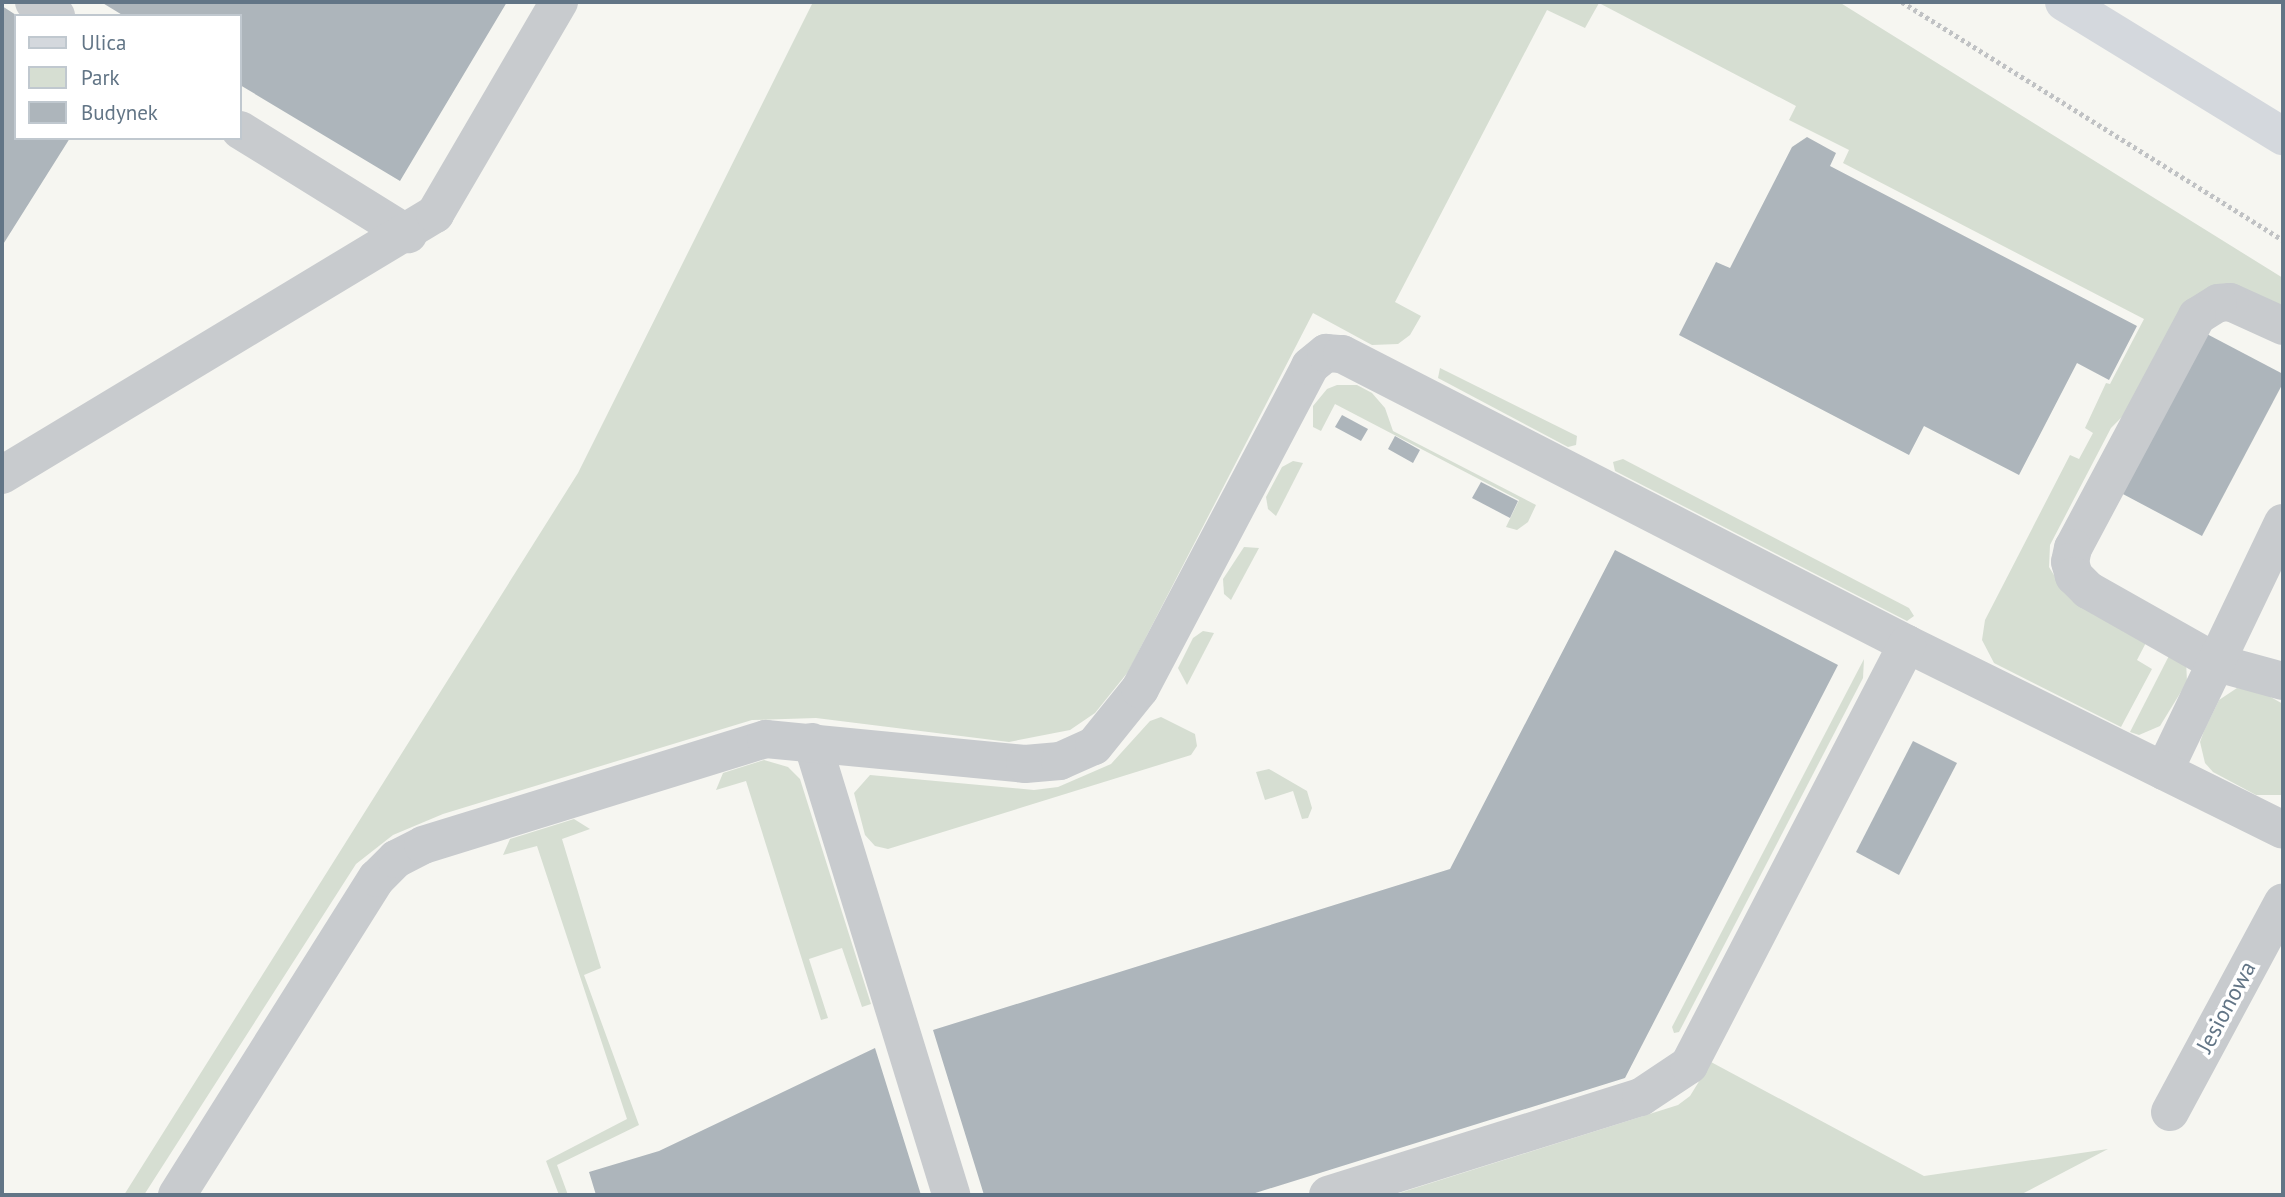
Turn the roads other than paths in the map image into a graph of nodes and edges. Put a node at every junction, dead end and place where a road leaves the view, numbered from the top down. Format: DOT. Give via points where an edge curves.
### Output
graph roads {
  1 [pos="34,2"];
  2 [pos="559,2"];
  3 [pos="2064,2"];
  4 [pos="53,14"];
  5 [pos="242,131"];
  6 [pos="2283,136"];
  7 [pos="408,234"];
  8 [pos="2283,326"];
  9 [pos="2,475"];
  10 [pos="2283,523"];
  11 [pos="1907,644"];
  12 [pos="2217,663"];
  13 [pos="2283,681"];
  14 [pos="813,742"];
  15 [pos="2164,771"];
  16 [pos="2283,830"];
  17 [pos="2283,902"];
  18 [pos="2170,1112"];
  19 [pos="177,1195"];
  20 [pos="951,1195"];
  21 [pos="1328,1195"];
  1 -- 4 [label="street"];
  2 -- 7 [label="street" via="455,185 435,214"];
  3 -- 6 [label="main road"];
  5 -- 7 [label="street"];
  7 -- 9 [label="street"];
  8 -- 12 [label="street" via="2230,302 2209,307 2197,316 2073,548 2070,562 2074,576 2088,590"];
  10 -- 12 [label="street"];
  11 -- 14 [label="street" via="1342,354 1326,353 1310,366 1140,688 1094,746 1060,761 1025,764"];
  11 -- 15 [label="street"];
  11 -- 21 [label="street" via="1689,1065 1641,1097"];
  12 -- 13 [label="street"];
  12 -- 15 [label="street"];
  14 -- 19 [label="street" via="766,739 423,845 396,859 377,878"];
  14 -- 20 [label="street"];
  15 -- 16 [label="street"];
  17 -- 18 [label="street, Jesionowa"];
}
